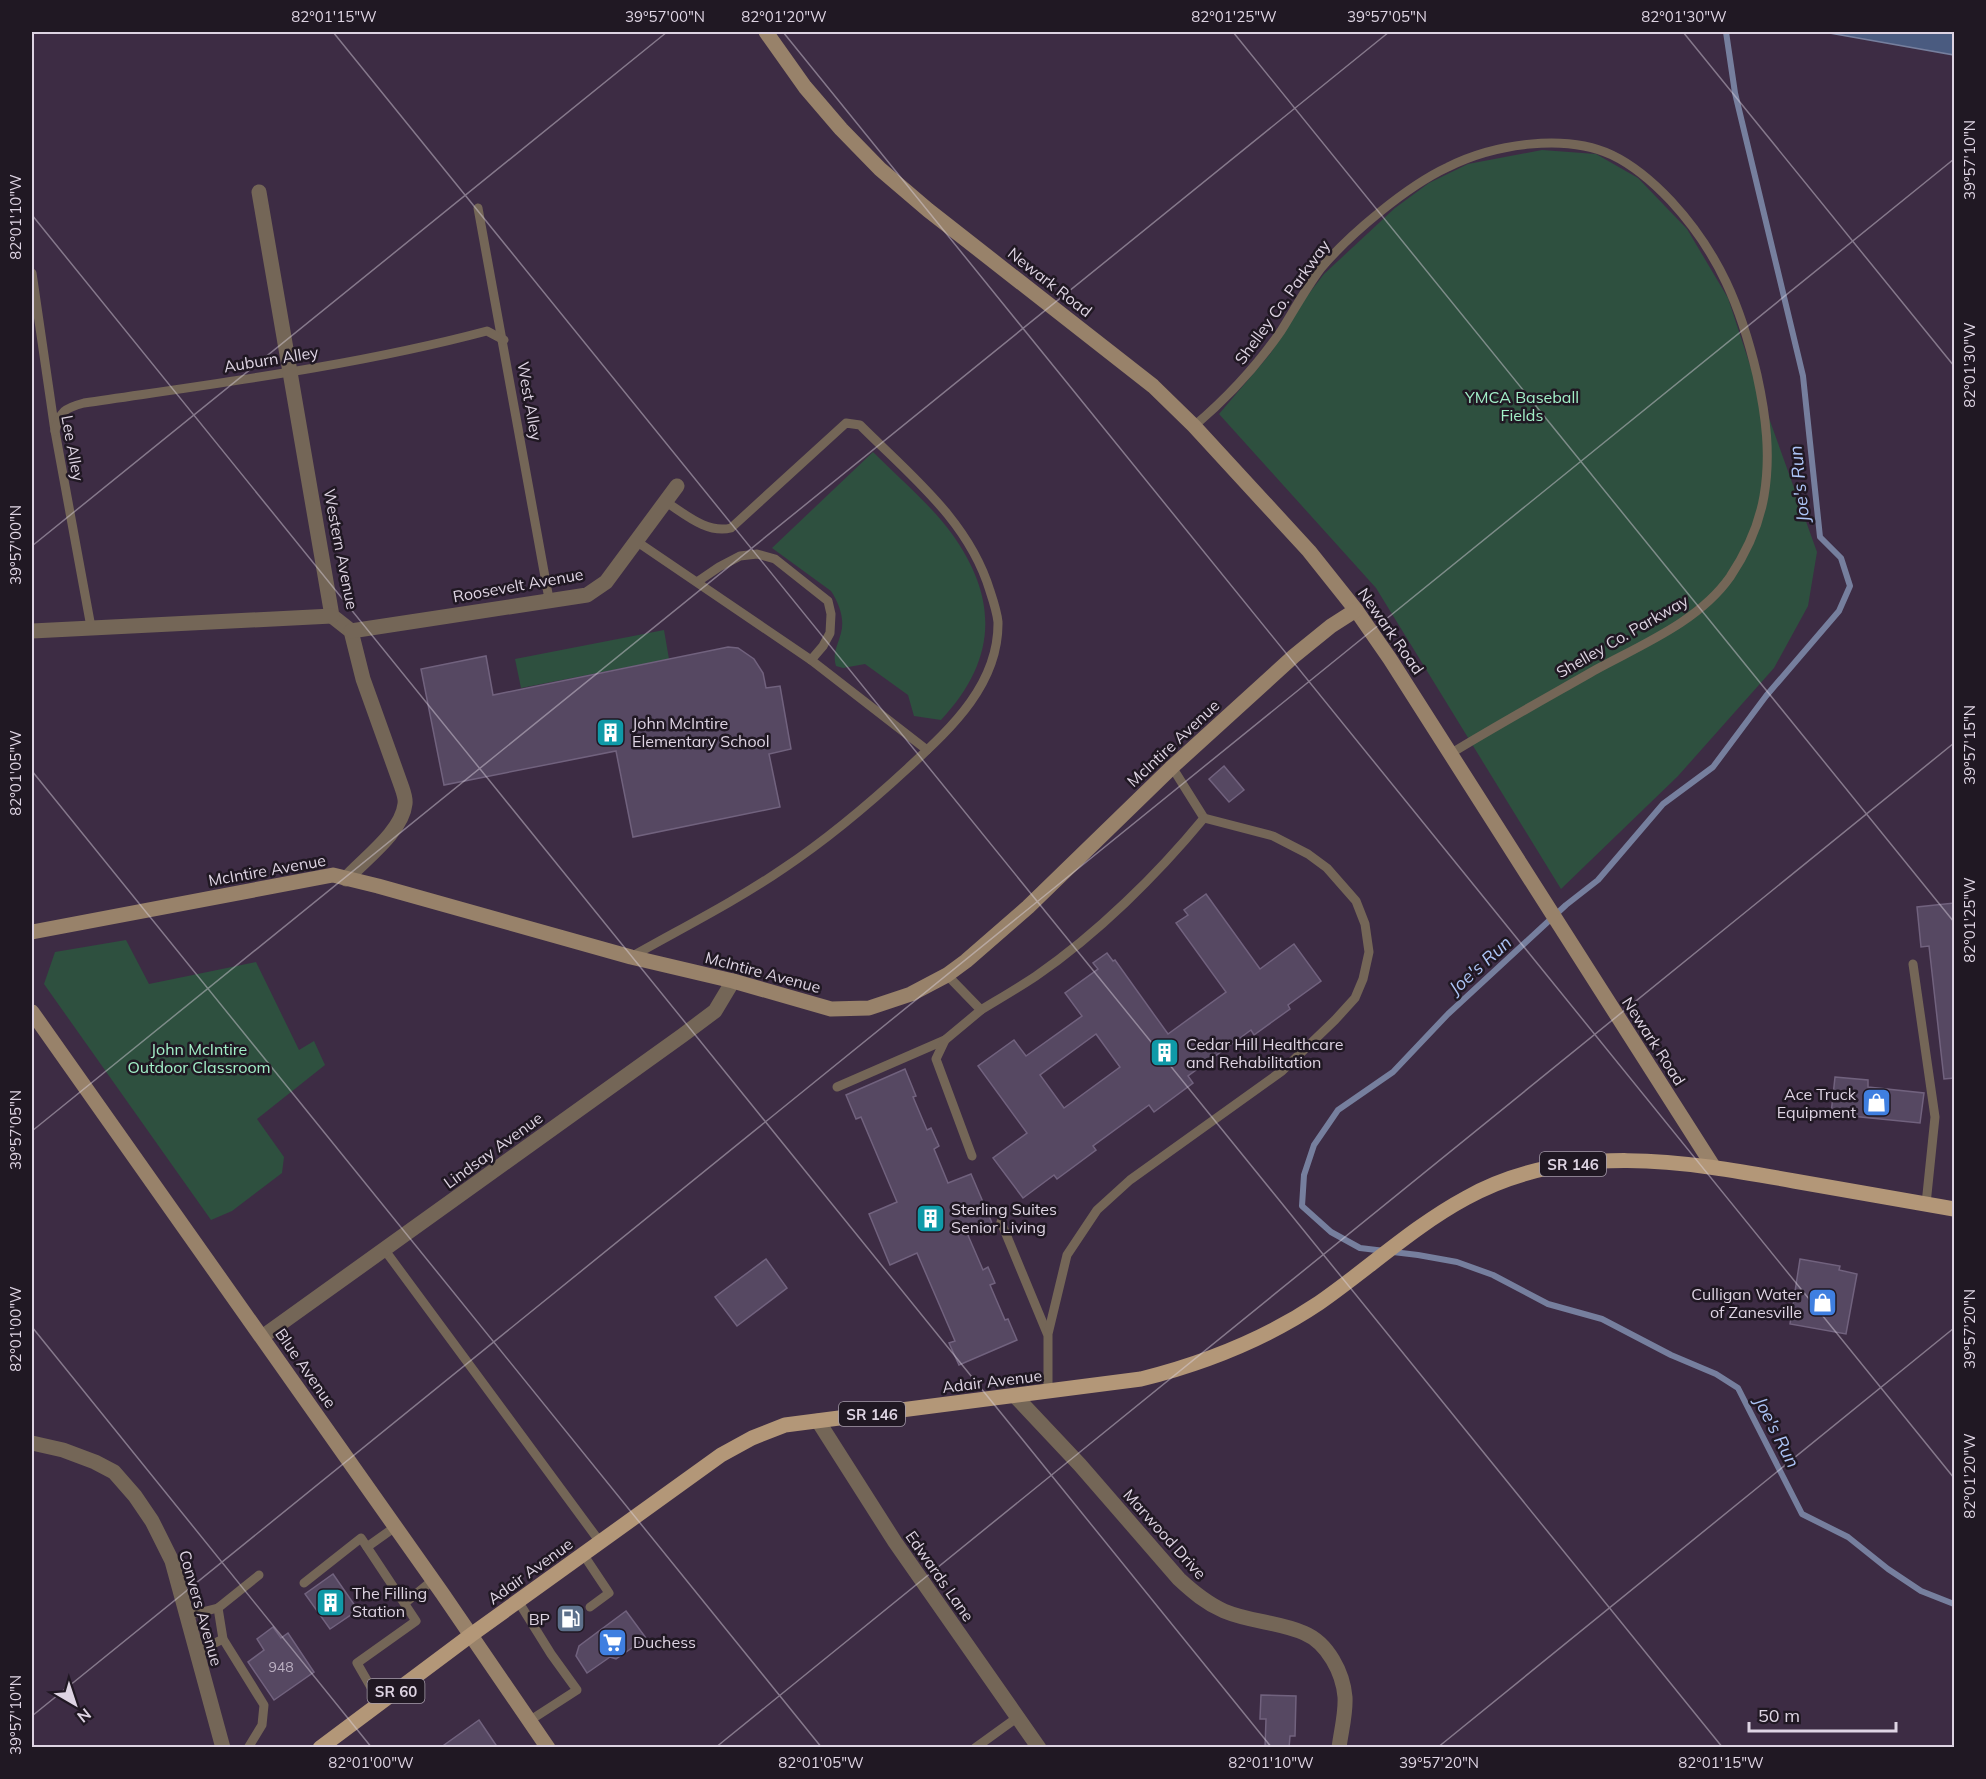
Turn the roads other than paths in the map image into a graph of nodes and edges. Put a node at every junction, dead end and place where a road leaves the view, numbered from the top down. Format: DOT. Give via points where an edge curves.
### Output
graph roads {
  1 [pos="766,32"];
  2 [pos="259,192"];
  3 [pos="478,208"];
  4 [pos="32,273"];
  5 [pos="504,340"];
  6 [pos="290,372"];
  7 [pos="1194,426"];
  8 [pos="54,430"];
  9 [pos="677,486"];
  10 [pos="666,502"];
  11 [pos="636,541"];
  12 [pos="697,582"];
  13 [pos="549,599"];
  14 [pos="1356,610"];
  15 [pos="332,616"];
  16 [pos="91,627"];
  17 [pos="32,631"];
  18 [pos="351,631"];
  19 [pos="811,660"];
  20 [pos="927,750"];
  21 [pos="1450,754"];
  22 [pos="1172,767"];
  23 [pos="1204,818"];
  24 [pos="346,879"];
  25 [pos="32,932"];
  26 [pos="631,957"];
  27 [pos="1913,964"];
  28 [pos="947,975"];
  29 [pos="733,981"];
  30 [pos="981,1010"];
  31 [pos="32,1012"];
  32 [pos="945,1040"];
  33 [pos="837,1087"];
  34 [pos="972,1156"];
  35 [pos="1713,1166"];
  36 [pos="1926,1204"];
  37 [pos="1954,1209"];
  38 [pos="1001,1222"];
  39 [pos="384,1249"];
  40 [pos="1048,1334"];
  41 [pos="262,1337"];
  42 [pos="1048,1392"];
  43 [pos="1015,1396"];
  44 [pos="818,1421"];
  45 [pos="32,1443"];
  46 [pos="395,1527"];
  47 [pos="600,1542"];
  48 [pos="367,1547"];
  49 [pos="584,1554"];
  50 [pos="259,1575"];
  51 [pos="433,1581"];
  52 [pos="304,1583"];
  53 [pos="518,1601"];
  54 [pos="405,1603"];
  55 [pos="590,1607"];
  56 [pos="218,1608"];
  57 [pos="186,1616"];
  58 [pos="471,1635"];
  59 [pos="223,1639"];
  60 [pos="195,1653"];
  61 [pos="381,1703"];
  62 [pos="1018,1718"];
  63 [pos="530,1721"];
  64 [pos="223,1748"];
  65 [pos="248,1748"];
  66 [pos="320,1748"];
  67 [pos="548,1748"];
  68 [pos="975,1748"];
  69 [pos="1039,1748"];
  70 [pos="1339,1748"];
  1 -- 7 [label="street, Newark Road" via="805,87 880,169 1153,386"];
  2 -- 6 [label="street, Western Avenue"];
  3 -- 5 [label="lane, West Alley"];
  4 -- 8 [label="lane, Lee Alley"];
  5 -- 6 [label="lane, Auburn Alley" via="487,331"];
  5 -- 13 [label="lane, West Alley"];
  6 -- 8 [label="lane, Auburn Alley" via="84,402 67,407"];
  6 -- 15 [label="street, Western Avenue"];
  7 -- 14 [label="street, Newark Road" via="1309,551"];
  7 -- 21 [label="lane, Shelley Co. Parkway" via="1254,368 1320,269 1345,243 1426,178 1472,156 1514,146 1545,144 1580,146 1609,154 1641,173 1706,244 1743,323 1765,412 1768,461 1756,528 1730,576 1708,603 1677,625"];
  8 -- 16 [label="lane, Lee Alley"];
  9 -- 10 [label="street, Roosevelt Avenue"];
  10 -- 11 [label="street, Roosevelt Avenue"];
  10 -- 20 [label="lane" via="708,527 720,531 731,528 846,423 860,425 955,522 984,573 998,621 990,666 980,690"];
  11 -- 12 [label="lane"];
  11 -- 13 [label="street, Roosevelt Avenue" via="606,582 587,595"];
  12 -- 19 [label="lane"];
  12 -- 19 [label="lane" via="740,555 775,559 828,601 830,633"];
  13 -- 18 [label="street, Roosevelt Avenue"];
  14 -- 21 [label="street, Newark Road"];
  14 -- 22 [label="street, McIntire Avenue" via="1294,656"];
  15 -- 16 [label="street"];
  15 -- 18 [label="street, Western Avenue"];
  16 -- 17 [label="street"];
  18 -- 24 [label="street, Western Avenue" via="363,679 405,802 400,822"];
  19 -- 20 [label="lane"];
  20 -- 26 [label="lane" via="841,827 784,868"];
  21 -- 35 [label="street, Newark Road"];
  22 -- 23 [label="lane"];
  22 -- 28 [label="street, McIntire Avenue" via="1028,907"];
  23 -- 30 [label="lane" via="1134,895 1036,975"];
  23 -- 40 [label="lane" via="1273,836 1327,868 1356,901 1365,924 1369,952 1363,979 1355,998 1282,1071 1130,1180 1097,1210 1067,1255"];
  24 -- 25 [label="street, McIntire Avenue" via="333,875"];
  24 -- 26 [label="street, McIntire Avenue"];
  26 -- 29 [label="street, McIntire Avenue"];
  27 -- 36 [label="lane" via="1935,1118"];
  28 -- 29 [label="street, McIntire Avenue" via="911,994 869,1008 831,1009"];
  28 -- 30 [label="lane"];
  29 -- 39 [label="street, Lindsay Avenue" via="715,1011"];
  30 -- 32 [label="lane"];
  31 -- 41 [label="street, Blue Avenue"];
  32 -- 33 [label="lane"];
  32 -- 34 [label="lane" via="936,1059"];
  35 -- 36 [label="main road, SR 146"];
  35 -- 42 [label="main road, Adair Avenue / SR 146" via="1666,1161 1588,1162 1546,1167 1498,1183 1443,1212 1318,1303 1241,1347 1141,1379"];
  36 -- 37 [label="main road, SR 146"];
  38 -- 40 [label="lane"];
  39 -- 41 [label="street, Lindsay Avenue"];
  39 -- 47 [label="lane"];
  40 -- 42 [label="lane"];
  41 -- 46 [label="street, Blue Avenue"];
  42 -- 43 [label="main road, Adair Avenue / SR 146"];
  43 -- 44 [label="main road, Adair Avenue / SR 146"];
  43 -- 70 [label="street, Marwood Drive" via="1195,1593 1227,1612 1306,1634 1320,1645 1340,1675 1344,1694"];
  44 -- 47 [label="main road, Adair Avenue / SR 146" via="785,1425 721,1455"];
  44 -- 62 [label="street, Edwards Lane" via="895,1542"];
  45 -- 57 [label="street, Convers Avenue" via="63,1450 114,1472 152,1521 172,1561"];
  46 -- 48 [label="lane"];
  46 -- 51 [label="street, Blue Avenue"];
  47 -- 49 [label="main road, Adair Avenue / SR 146"];
  48 -- 52 [label="lane" via="361,1538"];
  48 -- 54 [label="lane"];
  49 -- 53 [label="main road, Adair Avenue / SR 146"];
  49 -- 55 [label="lane" via="609,1593"];
  50 -- 56 [label="lane"];
  51 -- 54 [label="lane"];
  51 -- 58 [label="street, Blue Avenue"];
  53 -- 58 [label="main road, Adair Avenue / SR 146"];
  53 -- 63 [label="lane" via="577,1690"];
  54 -- 61 [label="lane" via="416,1620 357,1663"];
  56 -- 57 [label="lane"];
  56 -- 59 [label="lane"];
  57 -- 60 [label="street, Convers Avenue"];
  58 -- 61 [label="main road, Adair Avenue / SR 60"];
  58 -- 63 [label="street, Blue Avenue"];
  59 -- 60 [label="lane"];
  59 -- 65 [label="lane" via="264,1705 262,1725"];
  60 -- 64 [label="street, Convers Avenue"];
  61 -- 66 [label="main road, Adair Avenue / SR 60"];
  62 -- 68 [label="lane"];
  62 -- 69 [label="street, Edwards Lane"];
  63 -- 67 [label="street, Blue Avenue"];
}
